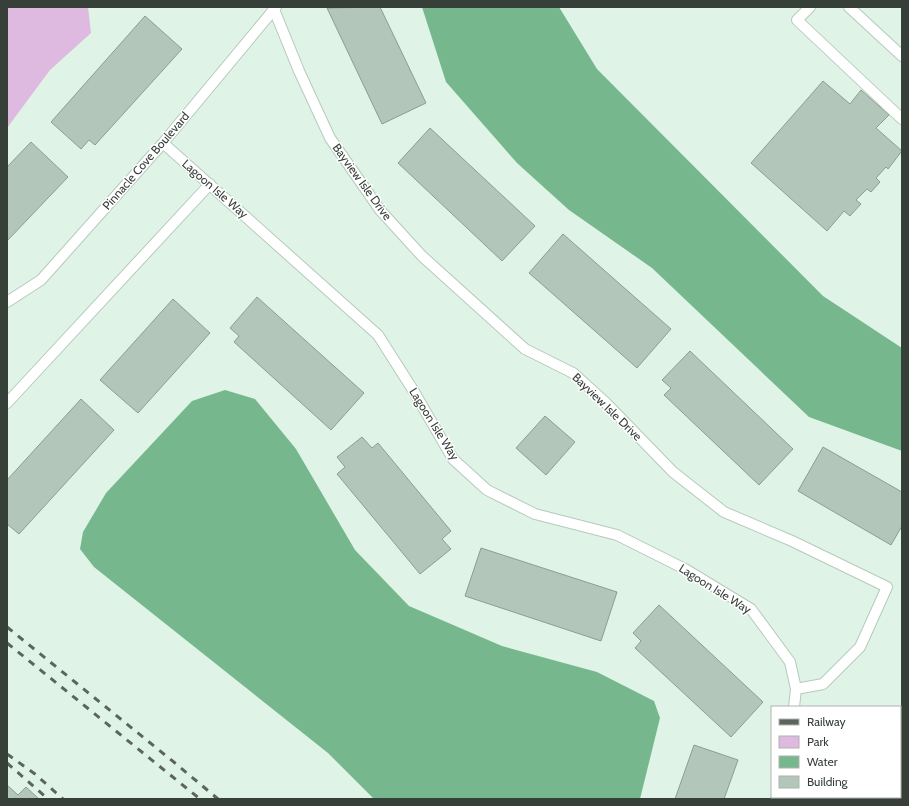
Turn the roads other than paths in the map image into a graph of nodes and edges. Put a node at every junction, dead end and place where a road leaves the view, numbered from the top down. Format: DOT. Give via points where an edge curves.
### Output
graph roads {
  1 [pos="276,7"];
  2 [pos="810,7"];
  3 [pos="849,7"];
  4 [pos="902,56"];
  5 [pos="902,119"];
  6 [pos="163,143"];
  7 [pos="210,184"];
  8 [pos="7,302"];
  9 [pos="7,403"];
  10 [pos="796,689"];
  11 [pos="794,706"];
  1 -- 6 [label="lane, Pinnacle Cove Boulevard"];
  1 -- 10 [label="lane, Bayview Isle Drive" via="299,72 330,138 380,210 422,256 525,349 573,373 606,402 673,472 724,512 887,587 860,647 823,684"];
  2 -- 5 [label="lane" via="797,20"];
  3 -- 4 [label="lane"];
  6 -- 7 [label="lane, Lagoon Isle Way"];
  6 -- 8 [label="lane, Pinnacle Cove Boulevard" via="41,280"];
  7 -- 9 [label="lane"];
  7 -- 10 [label="lane, Lagoon Isle Way" via="378,335 453,458 487,490 535,514 617,535 685,569 751,609 790,662"];
  10 -- 11 [label="lane, Lagoon Isle Way"];
}
